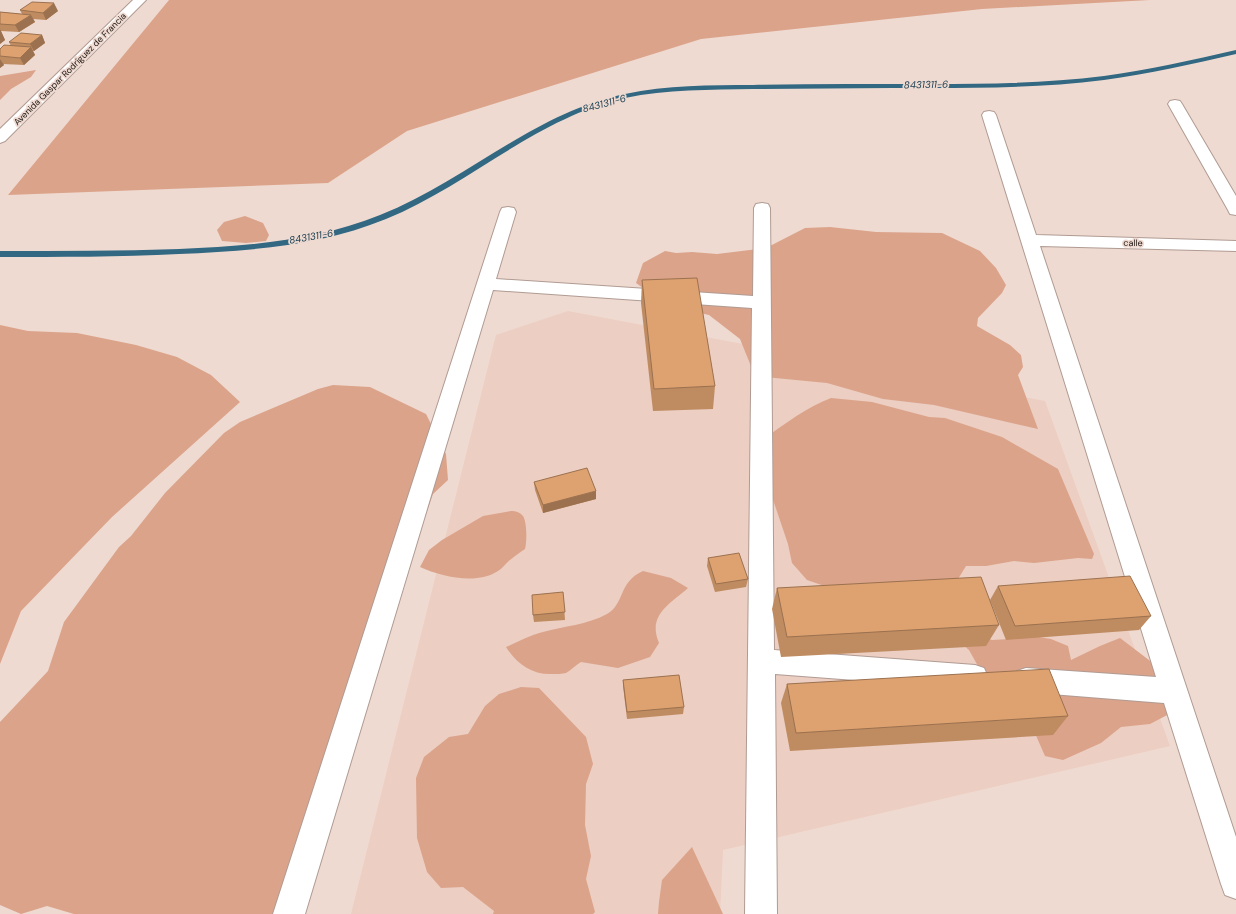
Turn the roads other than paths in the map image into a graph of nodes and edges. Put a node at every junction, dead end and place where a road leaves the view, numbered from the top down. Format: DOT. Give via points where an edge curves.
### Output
graph roads {
  1 [pos="140,0"];
  2 [pos="1175,104"];
  3 [pos="989,115"];
  4 [pos="0,138"];
  5 [pos="762,208"];
  6 [pos="1236,210"];
  7 [pos="508,212"];
  8 [pos="1029,240"];
  9 [pos="1236,246"];
  10 [pos="485,284"];
  11 [pos="762,303"];
  12 [pos="762,661"];
  13 [pos="1174,691"];
  14 [pos="1236,884"];
  15 [pos="289,914"];
  16 [pos="761,914"];
  1 -- 4 [label="street, Avenida Gaspar Rodríguez de Francia"];
  2 -- 6 [label="street"];
  3 -- 8 [label="street"];
  5 -- 11 [label="street"];
  7 -- 10 [label="street"];
  8 -- 9 [label="street, calle"];
  8 -- 13 [label="street"];
  10 -- 11 [label="street"];
  10 -- 15 [label="street"];
  11 -- 12 [label="street"];
  12 -- 13 [label="street"];
  12 -- 16 [label="street"];
  13 -- 14 [label="street"];
}
